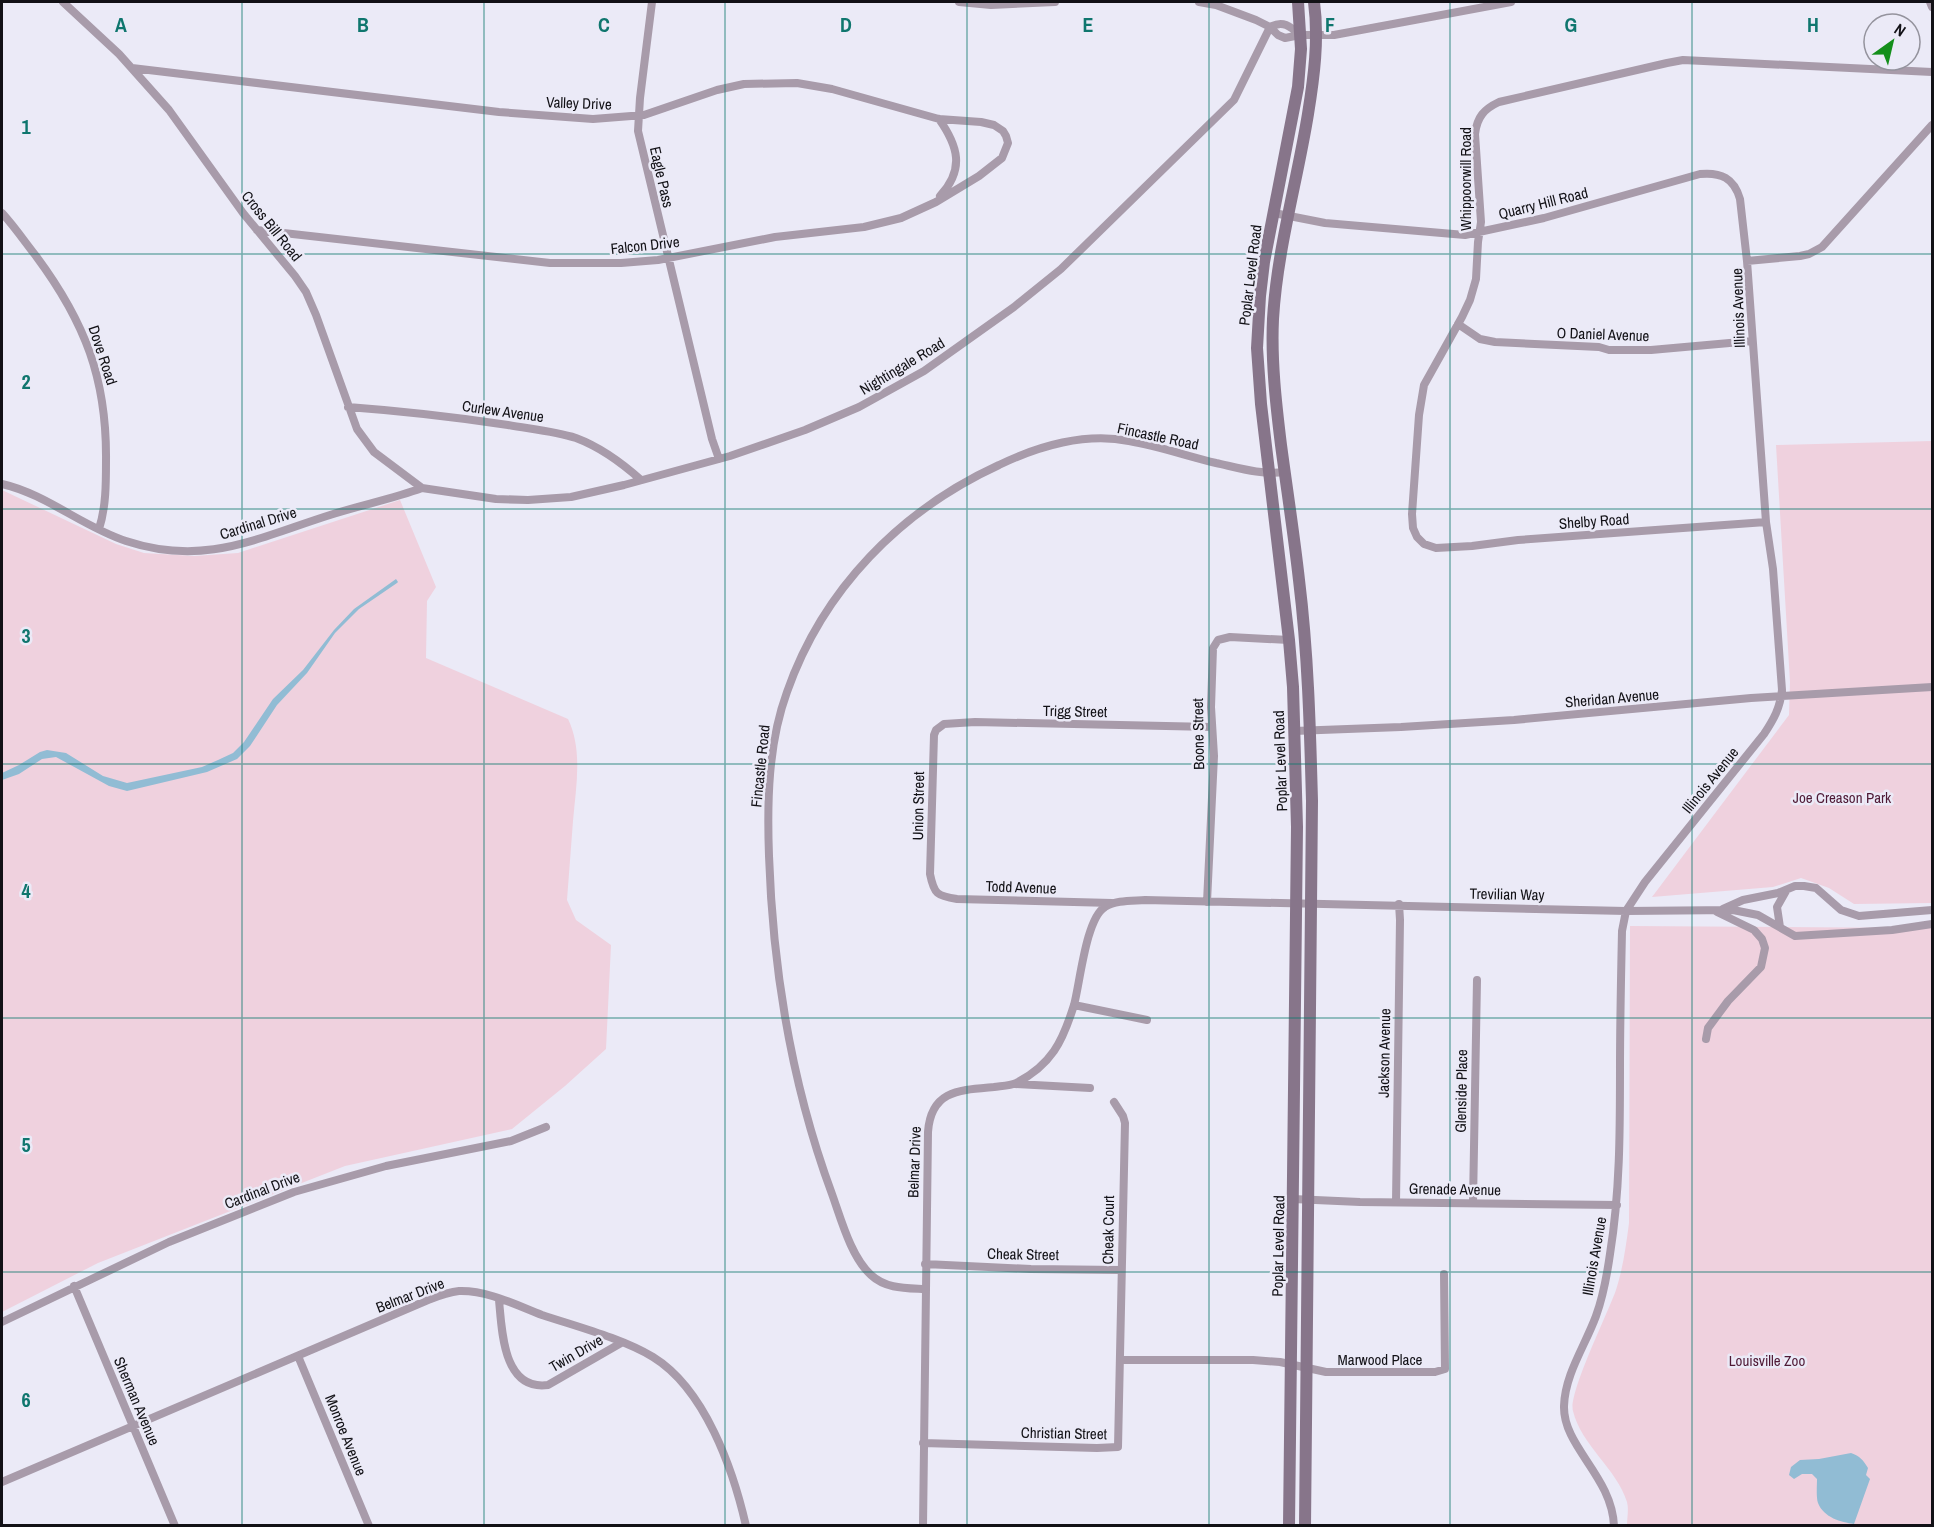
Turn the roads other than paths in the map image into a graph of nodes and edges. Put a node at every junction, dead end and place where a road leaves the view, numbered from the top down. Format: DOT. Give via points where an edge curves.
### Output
graph roads {
  1 [pos="63,2"];
  2 [pos="652,2"];
  3 [pos="959,2"];
  4 [pos="1055,2"];
  5 [pos="1200,2"];
  6 [pos="1298,2"];
  7 [pos="1314,2"];
  8 [pos="1511,2"];
  9 [pos="1930,2"];
  10 [pos="1014,3"];
  11 [pos="1215,3"];
  12 [pos="1932,7"];
  13 [pos="1270,27"];
  14 [pos="1300,34"];
  15 [pos="1315,36"];
  16 [pos="132,68"];
  17 [pos="1932,72"];
  18 [pos="638,115"];
  19 [pos="939,119"];
  20 [pos="1932,125"];
  21 [pos="1008,143"];
  22 [pos="936,202"];
  23 [pos="2,213"];
  24 [pos="1274,213"];
  25 [pos="1289,217"];
  26 [pos="257,230"];
  27 [pos="1479,232"];
  28 [pos="669,258"];
  29 [pos="1747,261"];
  30 [pos="1458,324"];
  31 [pos="1752,341"];
  32 [pos="348,406"];
  33 [pos="719,459"];
  34 [pos="1285,472"];
  35 [pos="1269,474"];
  36 [pos="641,480"];
  37 [pos="2,484"];
  38 [pos="422,488"];
  39 [pos="1766,522"];
  40 [pos="99,529"];
  41 [pos="1424,544"];
  42 [pos="1289,640"];
  43 [pos="1932,687"];
  44 [pos="1781,697"];
  45 [pos="939,726"];
  46 [pos="1212,727"];
  47 [pos="1310,730"];
  48 [pos="1294,731"];
  49 [pos="933,888"];
  50 [pos="1786,891"];
  51 [pos="1207,902"];
  52 [pos="1112,903"];
  53 [pos="1297,903"];
  54 [pos="1312,904"];
  55 [pos="1399,904"];
  56 [pos="1626,910"];
  57 [pos="1932,910"];
  58 [pos="1717,911"];
  59 [pos="1932,924"];
  60 [pos="1780,927"];
  61 [pos="1477,980"];
  62 [pos="1074,1005"];
  63 [pos="1147,1020"];
  64 [pos="1706,1039"];
  65 [pos="1015,1084"];
  66 [pos="1090,1088"];
  67 [pos="1114,1102"];
  68 [pos="546,1127"];
  69 [pos="1293,1199"];
  70 [pos="1309,1200"];
  71 [pos="1396,1202"];
  72 [pos="1473,1203"];
  73 [pos="1617,1205"];
  74 [pos="925,1264"];
  75 [pos="1121,1270"];
  76 [pos="1444,1274"];
  77 [pos="74,1286"];
  78 [pos="925,1289"];
  79 [pos="500,1300"];
  80 [pos="2,1322"];
  81 [pos="621,1343"];
  82 [pos="298,1356"];
  83 [pos="1120,1360"];
  84 [pos="1291,1366"];
  85 [pos="1306,1369"];
  86 [pos="133,1426"];
  87 [pos="923,1443"];
  88 [pos="2,1482"];
  89 [pos="175,1526"];
  90 [pos="369,1526"];
  91 [pos="746,1526"];
  92 [pos="923,1526"];
  93 [pos="1290,1526"];
  94 [pos="1305,1526"];
  95 [pos="1614,1526"];
  1 -- 16 [label="street, Cross Bill Road"];
  2 -- 18 [label="street, Eagle Pass"];
  3 -- 10 [label="street"];
  4 -- 10 [label="street"];
  5 -- 11 [label="street"];
  6 -- 14 [label="main road, Poplar Level Road"];
  7 -- 15 [label="main road, Poplar Level Road"];
  8 -- 15 [label="street"];
  9 -- 12 [label="street"];
  11 -- 13 [label="street"];
  13 -- 14 [label="street" via="1277,23 1288,25"];
  13 -- 33 [label="street, Nightingale Road" via="1234,100 1061,269 1014,308 924,371 859,407"];
  14 -- 15 [label="street"];
  14 -- 24 [label="main road, Poplar Level Road" via="1298,87"];
  15 -- 25 [label="main road, Poplar Level Road" via="1313,83"];
  16 -- 18 [label="street, Valley Drive" via="558,117"];
  16 -- 26 [label="street, Cross Bill Road" via="169,111"];
  17 -- 27 [label="street, Whippoorwill Road" via="1683,60 1499,102 1485,110 1476,127"];
  18 -- 19 [label="street, Valley Drive" via="723,88 768,82 819,86"];
  18 -- 28 [label="street, Eagle Pass" via="638,131"];
  19 -- 21 [label="street, Valley Drive" via="994,125 1003,131"];
  19 -- 22 [label="street" via="951,136 956,167 950,186"];
  20 -- 29 [label="street, Illinois Avenue" via="1822,247 1800,256"];
  21 -- 22 [label="street, Falcon Drive" via="998,162"];
  22 -- 28 [label="street, Falcon Drive" via="901,218 864,227 765,238"];
  23 -- 40 [label="street, Dove Road" via="57,285 93,358 104,412 106,451 105,503"];
  24 -- 25 [label="street, Quarry Hill Road"];
  24 -- 35 [label="main road, Poplar Level Road" via="1258,324 1259,379"];
  25 -- 27 [label="street, Quarry Hill Road" via="1449,234"];
  25 -- 34 [label="main road, Poplar Level Road" via="1276,288 1272,354"];
  26 -- 28 [label="street, Falcon Drive" via="550,263"];
  26 -- 32 [label="street, Cross Bill Road" via="306,292"];
  27 -- 29 [label="street, Quarry Hill Road" via="1711,173 1728,178 1738,191"];
  27 -- 30 [label="street, Whippoorwill Road" via="1476,279"];
  28 -- 33 [label="street, Eagle Pass"];
  29 -- 31 [label="street, Illinois Avenue"];
  30 -- 31 [label="street, O Daniel Avenue" via="1480,339 1495,342 1599,346 1609,350"];
  30 -- 41 [label="street, Whippoorwill Road" via="1430,371 1420,398 1412,522"];
  31 -- 39 [label="street, Illinois Avenue"];
  32 -- 36 [label="street, Curlew Avenue" via="554,432 590,445 625,465"];
  32 -- 38 [label="street, Cross Bill Road" via="357,429 374,452"];
  33 -- 36 [label="street, Nightingale Road"];
  34 -- 35 [label="street, Fincastle Road"];
  34 -- 47 [label="main road, Poplar Level Road" via="1303,616"];
  35 -- 42 [label="main road, Poplar Level Road"];
  35 -- 78 [label="street, Fincastle Road" via="1126,440 1100,438 1048,446 1016,457 950,491 896,530 838,594 801,657 776,730 768,820 776,957 792,1058 826,1176 846,1232 864,1266 884,1284"];
  36 -- 38 [label="street, Nightingale Road" via="571,497 528,500"];
  37 -- 40 [label="street, Cardinal Drive"];
  38 -- 40 [label="street, Cardinal Drive" via="216,550 151,548"];
  39 -- 41 [label="street, Shelby Road" via="1472,546 1437,548"];
  39 -- 44 [label="street, Illinois Avenue"];
  42 -- 46 [label="street, Boone Street" via="1230,636 1214,644"];
  42 -- 48 [label="main road, Poplar Level Road"];
  43 -- 44 [label="street, Sheridan Avenue"];
  44 -- 47 [label="street, Sheridan Avenue" via="1514,720"];
  44 -- 56 [label="street, Illinois Avenue" via="1764,734"];
  45 -- 46 [label="street, Trigg Street" via="975,723"];
  45 -- 49 [label="street, Union Street" via="932,756"];
  46 -- 51 [label="street, Boone Street"];
  47 -- 48 [label="street, Sheridan Avenue"];
  47 -- 54 [label="main road, Poplar Level Road"];
  48 -- 53 [label="main road, Poplar Level Road"];
  49 -- 52 [label="street, Todd Avenue" via="939,896 957,899"];
  50 -- 57 [label="street, Trevilian Way" via="1795,886 1816,888 1841,910 1859,916"];
  50 -- 58 [label="street, Trevilian Way" via="1743,900"];
  50 -- 60 [label="street" via="1777,907"];
  51 -- 52 [label="street"];
  51 -- 53 [label="street"];
  52 -- 62 [label="street" via="1102,909 1086,945"];
  53 -- 54 [label="street, Trevilian Way"];
  53 -- 69 [label="main road, Poplar Level Road"];
  54 -- 55 [label="street, Trevilian Way"];
  54 -- 70 [label="main road, Poplar Level Road"];
  55 -- 56 [label="street, Trevilian Way"];
  55 -- 71 [label="street, Jackson Avenue"];
  56 -- 58 [label="street, Trevilian Way"];
  56 -- 73 [label="street, Illinois Avenue" via="1622,932"];
  58 -- 60 [label="street, Trevilian Way" via="1746,911"];
  58 -- 64 [label="street" via="1754,930 1765,948 1761,967 1728,1001 1708,1028"];
  59 -- 60 [label="street, Trevilian Way" via="1805,936 1795,936"];
  61 -- 72 [label="street, Glenside Place"];
  62 -- 63 [label="street"];
  62 -- 65 [label="street" via="1054,1052"];
  65 -- 66 [label="street, Belmar Drive"];
  65 -- 74 [label="street, Belmar Drive" via="953,1092 932,1112 928,1132"];
  67 -- 75 [label="street, Cheak Court" via="1125,1123"];
  68 -- 77 [label="street, Cardinal Drive" via="511,1141 386,1166 294,1192 169,1242"];
  69 -- 70 [label="street, Grenade Avenue"];
  69 -- 84 [label="main road, Poplar Level Road"];
  70 -- 71 [label="street, Grenade Avenue"];
  70 -- 85 [label="main road, Poplar Level Road"];
  71 -- 72 [label="street, Grenade Avenue"];
  72 -- 73 [label="street, Grenade Avenue"];
  73 -- 95 [label="street, Illinois Avenue" via="1599,1305 1570,1374 1564,1407 1569,1431 1608,1494"];
  74 -- 75 [label="street, Cheak Street"];
  74 -- 78 [label="street, Belmar Drive"];
  75 -- 83 [label="street, Cheak Court"];
  76 -- 85 [label="street, Marwood Place" via="1445,1370"];
  77 -- 80 [label="street, Cardinal Drive"];
  77 -- 86 [label="street, Sherman Avenue"];
  78 -- 87 [label="street, Belmar Drive"];
  79 -- 81 [label="street, Belmar Drive"];
  79 -- 81 [label="street, Twin Drive" via="508,1358 513,1370 527,1383 548,1385"];
  79 -- 82 [label="street, Belmar Drive" via="473,1292 448,1293"];
  81 -- 91 [label="street, Belmar Drive" via="655,1358 688,1389 721,1450"];
  82 -- 86 [label="street, Belmar Drive"];
  82 -- 90 [label="street, Monroe Avenue"];
  83 -- 84 [label="street" via="1253,1360"];
  83 -- 87 [label="street, Christian Street" via="1118,1447"];
  84 -- 85 [label="street, Marwood Place"];
  84 -- 93 [label="main road, Poplar Level Road"];
  85 -- 94 [label="main road, Poplar Level Road"];
  86 -- 88 [label="street, Belmar Drive"];
  86 -- 89 [label="street, Sherman Avenue"];
  87 -- 92 [label="street, Belmar Drive"];
}
